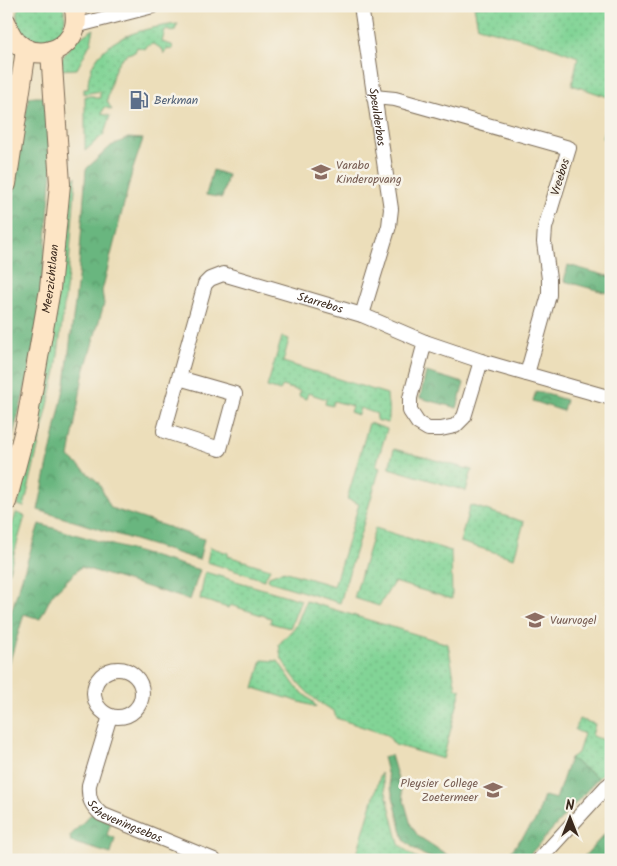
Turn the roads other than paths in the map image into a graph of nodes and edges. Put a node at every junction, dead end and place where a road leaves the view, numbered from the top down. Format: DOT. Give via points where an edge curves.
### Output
graph roads {
  1 [pos="8,6"];
  2 [pos="153,6"];
  3 [pos="361,6"];
  4 [pos="6,14"];
  5 [pos="75,16"];
  6 [pos="6,23"];
  7 [pos="26,50"];
  8 [pos="51,51"];
  9 [pos="374,96"];
  10 [pos="6,184"];
  11 [pos="362,315"];
  12 [pos="425,342"];
  13 [pos="480,361"];
  14 [pos="527,374"];
  15 [pos="179,378"];
  16 [pos="611,398"];
  17 [pos="6,502"];
  18 [pos="110,716"];
  19 [pos="611,783"];
  20 [pos="214,860"];
  21 [pos="539,860"];
  1 -- 4 [label="street"];
  2 -- 5 [label="street"];
  3 -- 9 [label="street, Speulderbos"];
  5 -- 8 [label="street" via="70,37"];
  6 -- 7 [label="street" via="15,41"];
  7 -- 8 [label="street"];
  7 -- 10 [label="street"];
  8 -- 17 [label="street, Meerzichtlaan" via="60,184 50,289 26,426"];
  9 -- 11 [label="street, Speulderbos" via="391,209 389,226"];
  9 -- 14 [label="street, Vreebos" via="395,99 569,148 545,228 549,295"];
  11 -- 12 [label="street, Starrebos"];
  11 -- 15 [label="street, Starrebos" via="223,274 215,276 205,284"];
  12 -- 13 [label="street, Starrebos"];
  12 -- 13 [label="street" via="410,398 410,411 418,423 428,429 455,426 464,417"];
  13 -- 14 [label="street, Starrebos"];
  14 -- 16 [label="street, Starrebos"];
  15 -- 15 [label="street, Starrebos" via="164,431 220,449 235,394"];
  18 -- 20 [label="street, Scheveningsebos" via="89,785 88,795 94,807 101,814"];
  19 -- 21 [label="street"];
}
